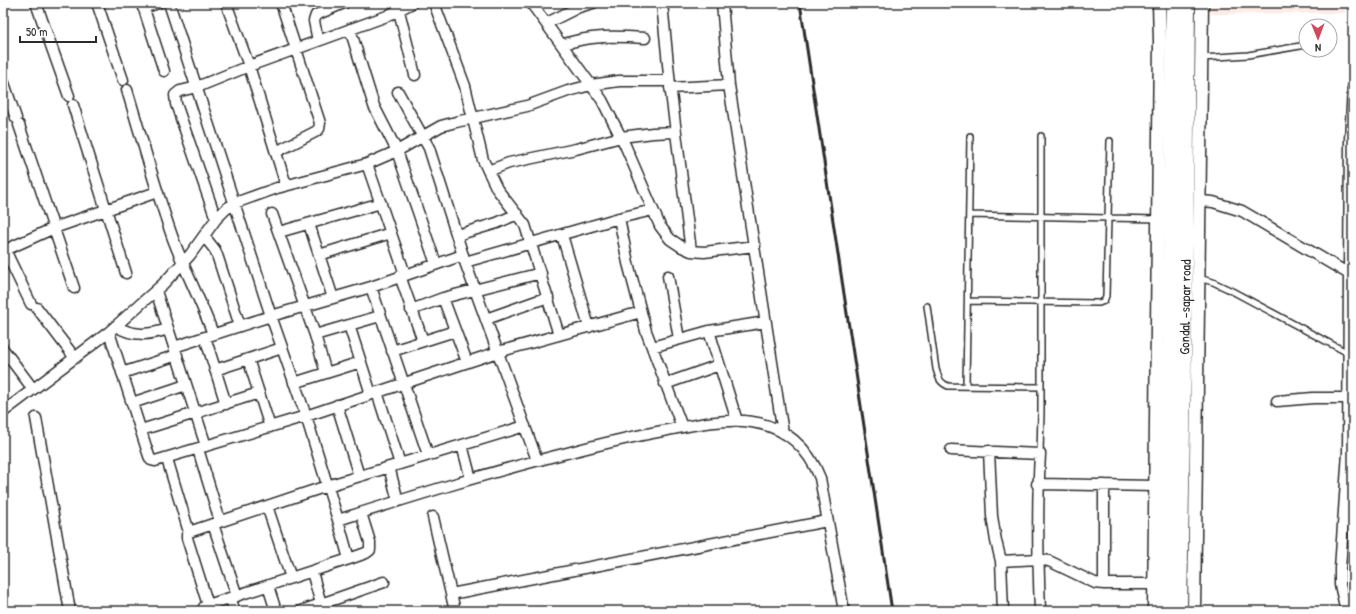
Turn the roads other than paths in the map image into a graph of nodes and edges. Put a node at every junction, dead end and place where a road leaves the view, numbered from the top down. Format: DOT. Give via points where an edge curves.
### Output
graph roads {
  1 [pos="36,3"];
  2 [pos="97,3"];
  3 [pos="158,3"];
  4 [pos="169,3"];
  5 [pos="226,3"];
  6 [pos="282,3"];
  7 [pos="344,3"];
  8 [pos="412,3"];
  9 [pos="434,3"];
  10 [pos="531,3"];
  11 [pos="594,3"];
  12 [pos="662,3"];
  13 [pos="722,3"];
  14 [pos="1159,3"];
  15 [pos="1174,3"];
  16 [pos="1187,3"];
  17 [pos="1202,3"];
  18 [pos="143,5"];
  19 [pos="330,5"];
  20 [pos="398,7"];
  21 [pos="547,23"];
  22 [pos="350,29"];
  23 [pos="645,38"];
  24 [pos="318,41"];
  25 [pos="562,45"];
  26 [pos="1298,46"];
  27 [pos="296,49"];
  28 [pos="1202,58"];
  29 [pos="249,66"];
  30 [pos="164,70"];
  31 [pos="415,75"];
  32 [pos="3,80"];
  33 [pos="123,80"];
  34 [pos="591,84"];
  35 [pos="670,84"];
  36 [pos="729,85"];
  37 [pos="197,87"];
  38 [pos="1353,88"];
  39 [pos="127,90"];
  40 [pos="398,92"];
  41 [pos="473,118"];
  42 [pos="675,132"];
  43 [pos="422,136"];
  44 [pos="970,136"];
  45 [pos="1041,136"];
  46 [pos="621,137"];
  47 [pos="1352,138"];
  48 [pos="1110,141"];
  49 [pos="397,151"];
  50 [pos="276,152"];
  51 [pos="367,164"];
  52 [pos="488,171"];
  53 [pos="286,185"];
  54 [pos="157,192"];
  55 [pos="1200,201"];
  56 [pos="380,202"];
  57 [pos="235,203"];
  58 [pos="106,209"];
  59 [pos="653,210"];
  60 [pos="272,214"];
  61 [pos="517,214"];
  62 [pos="969,215"];
  63 [pos="1041,216"];
  64 [pos="619,218"];
  65 [pos="1108,218"];
  66 [pos="216,219"];
  67 [pos="1159,219"];
  68 [pos="309,224"];
  69 [pos="54,228"];
  70 [pos="279,232"];
  71 [pos="391,233"];
  72 [pos="457,235"];
  73 [pos="562,235"];
  74 [pos="204,236"];
  75 [pos="1352,238"];
  76 [pos="532,244"];
  77 [pos="755,246"];
  78 [pos="4,251"];
  79 [pos="691,251"];
  80 [pos="319,255"];
  81 [pos="464,259"];
  82 [pos="183,264"];
  83 [pos="436,264"];
  84 [pos="126,273"];
  85 [pos="541,273"];
  86 [pos="1349,274"];
  87 [pos="402,275"];
  88 [pos="668,276"];
  89 [pos="1198,278"];
  90 [pos="371,287"];
  91 [pos="74,288"];
  92 [pos="475,290"];
  93 [pos="156,291"];
  94 [pos="333,298"];
  95 [pos="443,298"];
  96 [pos="548,298"];
  97 [pos="968,302"];
  98 [pos="1041,303"];
  99 [pos="305,306"];
  100 [pos="927,306"];
  101 [pos="411,310"];
  102 [pos="641,312"];
  103 [pos="271,316"];
  104 [pos="380,316"];
  105 [pos="486,318"];
  106 [pos="1351,321"];
  107 [pos="766,322"];
  108 [pos="349,325"];
  109 [pos="240,326"];
  110 [pos="589,327"];
  111 [pos="113,329"];
  112 [pos="168,329"];
  113 [pos="455,331"];
  114 [pos="709,331"];
  115 [pos="315,335"];
  116 [pos="559,335"];
  117 [pos="209,336"];
  118 [pos="678,339"];
  119 [pos="423,341"];
  120 [pos="652,347"];
  121 [pos="282,348"];
  122 [pos="3,349"];
  123 [pos="175,351"];
  124 [pos="392,351"];
  125 [pos="498,352"];
  126 [pos="1349,353"];
  127 [pos="75,358"];
  128 [pos="248,359"];
  129 [pos="361,362"];
  130 [pos="467,362"];
  131 [pos="720,365"];
  132 [pos="215,370"];
  133 [pos="122,372"];
  134 [pos="326,373"];
  135 [pos="294,383"];
  136 [pos="403,383"];
  137 [pos="665,384"];
  138 [pos="186,385"];
  139 [pos="966,386"];
  140 [pos="1041,387"];
  141 [pos="33,390"];
  142 [pos="374,393"];
  143 [pos="260,394"];
  144 [pos="1348,398"];
  145 [pos="1278,401"];
  146 [pos="132,403"];
  147 [pos="226,404"];
  148 [pos="337,406"];
  149 [pos="3,412"];
  150 [pos="195,413"];
  151 [pos="306,416"];
  152 [pos="36,418"];
  153 [pos="737,421"];
  154 [pos="524,426"];
  155 [pos="270,427"];
  156 [pos="682,427"];
  157 [pos="141,430"];
  158 [pos="783,433"];
  159 [pos="462,445"];
  160 [pos="202,448"];
  161 [pos="951,450"];
  162 [pos="989,451"];
  163 [pos="1040,454"];
  164 [pos="428,455"];
  165 [pos="167,458"];
  166 [pos="537,460"];
  167 [pos="400,464"];
  168 [pos="389,467"];
  169 [pos="359,476"];
  170 [pos="471,479"];
  171 [pos="1038,484"];
  172 [pos="1104,485"];
  173 [pos="327,486"];
  174 [pos="1156,486"];
  175 [pos="398,501"];
  176 [pos="267,506"];
  177 [pos="361,513"];
  178 [pos="433,517"];
  179 [pos="338,520"];
  180 [pos="828,521"];
  181 [pos="217,523"];
  182 [pos="189,532"];
  183 [pos="349,559"];
  184 [pos="1038,559"];
  185 [pos="1001,561"];
  186 [pos="312,572"];
  187 [pos="291,578"];
  188 [pos="384,582"];
  189 [pos="1104,584"];
  190 [pos="1155,584"];
  191 [pos="268,586"];
  192 [pos="451,594"];
  193 [pos="234,597"];
  194 [pos="322,607"];
  195 [pos="205,608"];
  196 [pos="70,611"];
  197 [pos="235,611"];
  198 [pos="276,611"];
  199 [pos="301,611"];
  200 [pos="455,611"];
  201 [pos="842,611"];
  202 [pos="1003,611"];
  203 [pos="1040,611"];
  204 [pos="1154,611"];
  205 [pos="1167,611"];
  206 [pos="1180,611"];
  207 [pos="1194,611"];
  208 [pos="1346,611"];
  1 -- 58 [label="street"];
  2 -- 33 [label="street"];
  3 -- 18 [label="street"];
  4 -- 37 [label="street"];
  5 -- 29 [label="street"];
  6 -- 27 [label="street"];
  7 -- 19 [label="street"];
  8 -- 20 [label="street"];
  9 -- 41 [label="street" via="465,86"];
  10 -- 21 [label="street"];
  11 -- 21 [label="street"];
  12 -- 35 [label="street"];
  13 -- 36 [label="street"];
  14 -- 67 [label="street"];
  15 -- 205 [label="highway"];
  16 -- 206 [label="highway, Gondal -sapar road"];
  17 -- 28 [label="street"];
  18 -- 30 [label="street"];
  19 -- 24 [label="street" via="316,15 314,21"];
  20 -- 22 [label="street" via="387,16"];
  20 -- 31 [label="street"];
  21 -- 25 [label="street"];
  22 -- 24 [label="street"];
  22 -- 49 [label="street" via="374,106"];
  23 -- 25 [label="street" via="601,36"];
  24 -- 27 [label="street"];
  25 -- 34 [label="street"];
  26 -- 28 [label="lane" via="1248,55"];
  27 -- 29 [label="street"];
  27 -- 50 [label="street" via="320,123 315,132"];
  28 -- 55 [label="street"];
  29 -- 37 [label="street"];
  29 -- 50 [label="street"];
  32 -- 69 [label="street"];
  34 -- 35 [label="street" via="619,81"];
  34 -- 41 [label="street" via="527,106"];
  34 -- 46 [label="street"];
  35 -- 36 [label="street"];
  35 -- 42 [label="street"];
  36 -- 77 [label="street"];
  37 -- 57 [label="street"];
  37 -- 66 [label="street" via="180,91 175,95 175,99"];
  38 -- 47 [label="street"];
  39 -- 54 [label="street"];
  40 -- 43 [label="street"];
  41 -- 43 [label="street" via="441,126"];
  41 -- 52 [label="street"];
  42 -- 46 [label="street"];
  42 -- 79 [label="street"];
  43 -- 49 [label="street"];
  43 -- 72 [label="street" via="436,168"];
  44 -- 62 [label="lane"];
  45 -- 63 [label="lane"];
  46 -- 52 [label="street" via="509,163"];
  46 -- 59 [label="street"];
  47 -- 75 [label="street"];
  48 -- 65 [label="lane"];
  49 -- 51 [label="street"];
  49 -- 83 [label="street"];
  50 -- 53 [label="street"];
  51 -- 53 [label="street"];
  51 -- 56 [label="street"];
  52 -- 61 [label="street" via="497,189"];
  53 -- 57 [label="street"];
  54 -- 58 [label="street"];
  54 -- 82 [label="street"];
  55 -- 86 [label="street" via="1213,202 1242,211"];
  55 -- 89 [label="street"];
  56 -- 68 [label="street"];
  56 -- 71 [label="street"];
  57 -- 66 [label="street"];
  57 -- 103 [label="street"];
  58 -- 69 [label="street"];
  58 -- 84 [label="street"];
  59 -- 64 [label="street"];
  59 -- 79 [label="street" via="660,226 670,239"];
  60 -- 70 [label="street"];
  61 -- 72 [label="street"];
  61 -- 76 [label="street" via="525,225"];
  62 -- 63 [label="lane"];
  62 -- 97 [label="lane"];
  63 -- 65 [label="lane"];
  63 -- 98 [label="lane"];
  64 -- 73 [label="street"];
  64 -- 102 [label="street"];
  65 -- 67 [label="lane"];
  65 -- 98 [label="lane" via="1104,301"];
  66 -- 74 [label="street"];
  67 -- 174 [label="street"];
  68 -- 70 [label="street"];
  68 -- 80 [label="street"];
  69 -- 78 [label="street"];
  69 -- 91 [label="street"];
  70 -- 99 [label="street"];
  71 -- 80 [label="street"];
  71 -- 87 [label="street"];
  72 -- 81 [label="street"];
  73 -- 76 [label="street"];
  73 -- 110 [label="street"];
  74 -- 82 [label="street"];
  74 -- 109 [label="street" via="218,258"];
  75 -- 86 [label="street"];
  76 -- 81 [label="street"];
  76 -- 85 [label="street"];
  77 -- 79 [label="street" via="704,252"];
  77 -- 107 [label="street"];
  78 -- 127 [label="street" via="34,306"];
  80 -- 94 [label="street"];
  81 -- 83 [label="street"];
  81 -- 92 [label="street"];
  82 -- 93 [label="street"];
  82 -- 117 [label="street" via="201,302"];
  83 -- 87 [label="street"];
  85 -- 92 [label="street"];
  85 -- 96 [label="street"];
  86 -- 106 [label="street"];
  87 -- 90 [label="street"];
  87 -- 101 [label="street"];
  88 -- 118 [label="street"];
  89 -- 126 [label="lane" via="1232,291"];
  89 -- 207 [label="street"];
  90 -- 94 [label="street"];
  90 -- 104 [label="street"];
  92 -- 95 [label="street"];
  92 -- 105 [label="street"];
  93 -- 111 [label="street"];
  93 -- 112 [label="street"];
  94 -- 99 [label="street"];
  95 -- 101 [label="street"];
  95 -- 113 [label="street"];
  96 -- 105 [label="street"];
  96 -- 116 [label="street"];
  97 -- 98 [label="lane"];
  97 -- 139 [label="lane"];
  98 -- 140 [label="lane"];
  99 -- 103 [label="street"];
  99 -- 115 [label="street"];
  100 -- 139 [label="lane" via="938,378 942,384 948,386"];
  101 -- 119 [label="street"];
  102 -- 110 [label="street"];
  102 -- 120 [label="street"];
  103 -- 109 [label="street"];
  103 -- 121 [label="street"];
  104 -- 108 [label="street"];
  104 -- 124 [label="street"];
  105 -- 125 [label="street"];
  106 -- 126 [label="street"];
  107 -- 114 [label="street"];
  107 -- 158 [label="street"];
  108 -- 115 [label="street"];
  108 -- 129 [label="street"];
  109 -- 117 [label="street"];
  110 -- 116 [label="street"];
  111 -- 112 [label="street" via="144,335"];
  111 -- 127 [label="street"];
  111 -- 133 [label="street"];
  112 -- 123 [label="street"];
  113 -- 119 [label="street"];
  113 -- 130 [label="street"];
  114 -- 118 [label="street"];
  114 -- 131 [label="street"];
  115 -- 134 [label="street"];
  116 -- 125 [label="street"];
  117 -- 123 [label="street"];
  117 -- 132 [label="street"];
  118 -- 120 [label="street"];
  119 -- 124 [label="street"];
  120 -- 137 [label="street"];
  121 -- 128 [label="street"];
  121 -- 135 [label="street"];
  122 -- 141 [label="street"];
  123 -- 133 [label="street"];
  123 -- 138 [label="street"];
  124 -- 136 [label="street"];
  125 -- 130 [label="street"];
  125 -- 154 [label="street"];
  126 -- 144 [label="street"];
  127 -- 141 [label="street"];
  128 -- 132 [label="street"];
  128 -- 143 [label="street"];
  129 -- 134 [label="street"];
  129 -- 142 [label="street"];
  130 -- 136 [label="street"];
  131 -- 137 [label="street"];
  131 -- 153 [label="street"];
  132 -- 147 [label="street"];
  133 -- 146 [label="street"];
  134 -- 135 [label="street"];
  135 -- 151 [label="street"];
  136 -- 142 [label="street"];
  136 -- 164 [label="street"];
  137 -- 156 [label="street"];
  138 -- 146 [label="street"];
  138 -- 150 [label="street"];
  139 -- 140 [label="lane"];
  140 -- 163 [label="lane"];
  141 -- 149 [label="street"];
  142 -- 148 [label="street"];
  142 -- 167 [label="street"];
  143 -- 147 [label="street"];
  143 -- 155 [label="street"];
  144 -- 145 [label="street"];
  144 -- 208 [label="street" via="1348,452 1340,569 1340,585"];
  146 -- 157 [label="street"];
  147 -- 150 [label="street"];
  148 -- 151 [label="street"];
  148 -- 169 [label="street"];
  150 -- 157 [label="street"];
  150 -- 160 [label="street"];
  151 -- 155 [label="street"];
  151 -- 173 [label="street"];
  152 -- 196 [label="street"];
  153 -- 156 [label="street"];
  153 -- 158 [label="street" via="767,425"];
  154 -- 159 [label="street"];
  154 -- 166 [label="street"];
  155 -- 160 [label="street"];
  156 -- 166 [label="street"];
  157 -- 165 [label="street" via="151,460"];
  158 -- 180 [label="street" via="798,443 815,466 820,478"];
  159 -- 164 [label="street"];
  159 -- 170 [label="street"];
  160 -- 165 [label="street"];
  160 -- 181 [label="street"];
  161 -- 162 [label="street"];
  162 -- 163 [label="street"];
  162 -- 185 [label="street" via="992,516"];
  163 -- 171 [label="street"];
  164 -- 167 [label="street"];
  165 -- 182 [label="street"];
  166 -- 170 [label="street"];
  167 -- 168 [label="street"];
  168 -- 169 [label="street"];
  168 -- 175 [label="street"];
  169 -- 173 [label="street"];
  170 -- 175 [label="street"];
  171 -- 172 [label="street"];
  171 -- 184 [label="street"];
  172 -- 174 [label="street"];
  172 -- 189 [label="street"];
  173 -- 176 [label="street"];
  173 -- 179 [label="street"];
  174 -- 190 [label="street"];
  175 -- 177 [label="street"];
  176 -- 181 [label="street"];
  176 -- 187 [label="street"];
  177 -- 179 [label="street"];
  177 -- 183 [label="street" via="370,550"];
  178 -- 192 [label="street"];
  179 -- 183 [label="street"];
  180 -- 192 [label="street"];
  180 -- 201 [label="street"];
  181 -- 182 [label="street"];
  181 -- 193 [label="street"];
  182 -- 195 [label="street" via="187,538"];
  183 -- 186 [label="street"];
  184 -- 185 [label="street"];
  184 -- 189 [label="street" via="1056,564 1095,583"];
  184 -- 203 [label="street"];
  185 -- 202 [label="street"];
  186 -- 187 [label="street"];
  186 -- 194 [label="street"];
  187 -- 191 [label="street"];
  188 -- 194 [label="street"];
  189 -- 190 [label="street"];
  190 -- 204 [label="street"];
  191 -- 193 [label="street"];
  191 -- 198 [label="street"];
  192 -- 200 [label="street"];
  193 -- 195 [label="street"];
  193 -- 197 [label="street"];
  194 -- 199 [label="street"];
}
